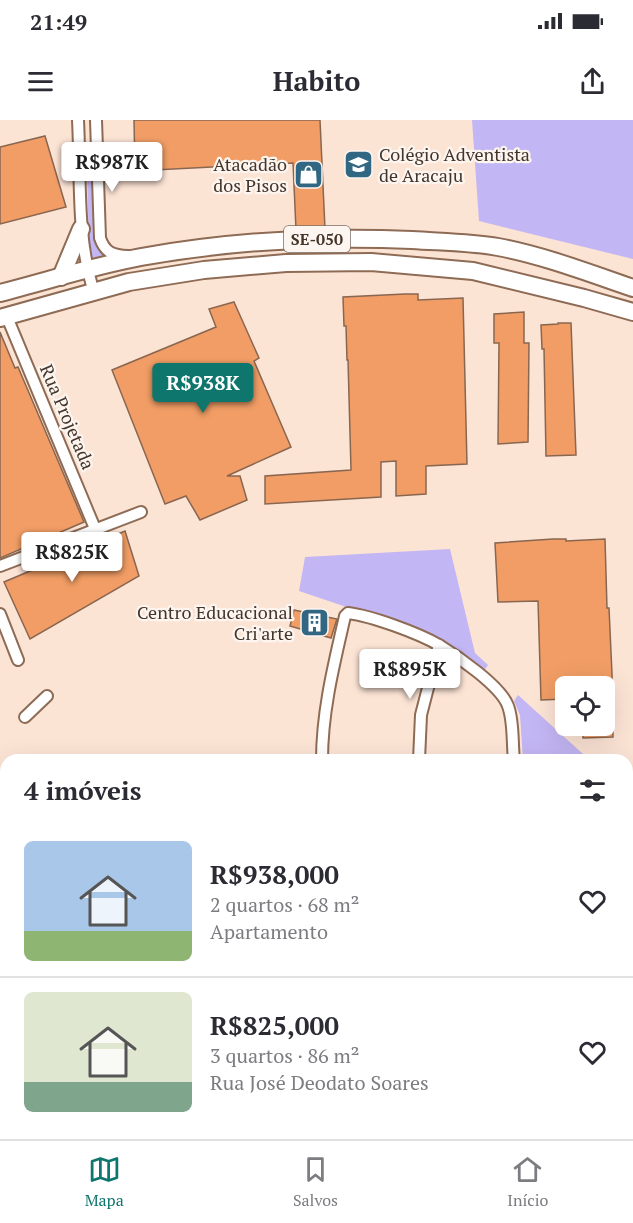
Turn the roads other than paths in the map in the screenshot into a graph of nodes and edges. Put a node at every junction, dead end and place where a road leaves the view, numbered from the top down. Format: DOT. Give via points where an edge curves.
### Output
graph roads {
  1 [pos="78,120"];
  2 [pos="96,120"];
  3 [pos="80,171"];
  4 [pos="97,172"];
  5 [pos="81,229"];
  6 [pos="140,258"];
  7 [pos="88,269"];
  8 [pos="61,277"];
  9 [pos="633,288"];
  10 [pos="94,292"];
  11 [pos="0,293"];
  12 [pos="633,312"];
  13 [pos="3,318"];
  14 [pos="141,512"];
  15 [pos="96,531"];
  16 [pos="0,566"];
  17 [pos="0,614"];
  18 [pos="439,645"];
  19 [pos="18,660"];
  20 [pos="47,696"];
  21 [pos="25,717"];
  22 [pos="322,754"];
  23 [pos="419,754"];
  24 [pos="513,754"];
  1 -- 3 [label="street"];
  2 -- 4 [label="street"];
  3 -- 4 [label="street"];
  3 -- 5 [label="street"];
  4 -- 6 [label="street" via="103,245 111,253"];
  5 -- 7 [label="street"];
  5 -- 8 [label="main road"];
  6 -- 7 [label="main road, SE-050"];
  6 -- 9 [label="main road, SE-050" via="302,239 435,241 496,247 544,258"];
  7 -- 8 [label="main road, SE-050"];
  7 -- 10 [label="street"];
  8 -- 11 [label="main road, SE-050"];
  10 -- 12 [label="main road, SE-050" via="204,270 286,263 372,262 473,271"];
  10 -- 13 [label="main road, SE-050"];
  13 -- 15 [label="street, Rua Projetada"];
  14 -- 15 [label="street"];
  15 -- 16 [label="street"];
  17 -- 19 [label="street"];
  18 -- 22 [label="street" via="380,621 346,614 327,698"];
  18 -- 23 [label="street" via="421,715"];
  18 -- 24 [label="street" via="499,692 507,704"];
  20 -- 21 [label="street"];
}
